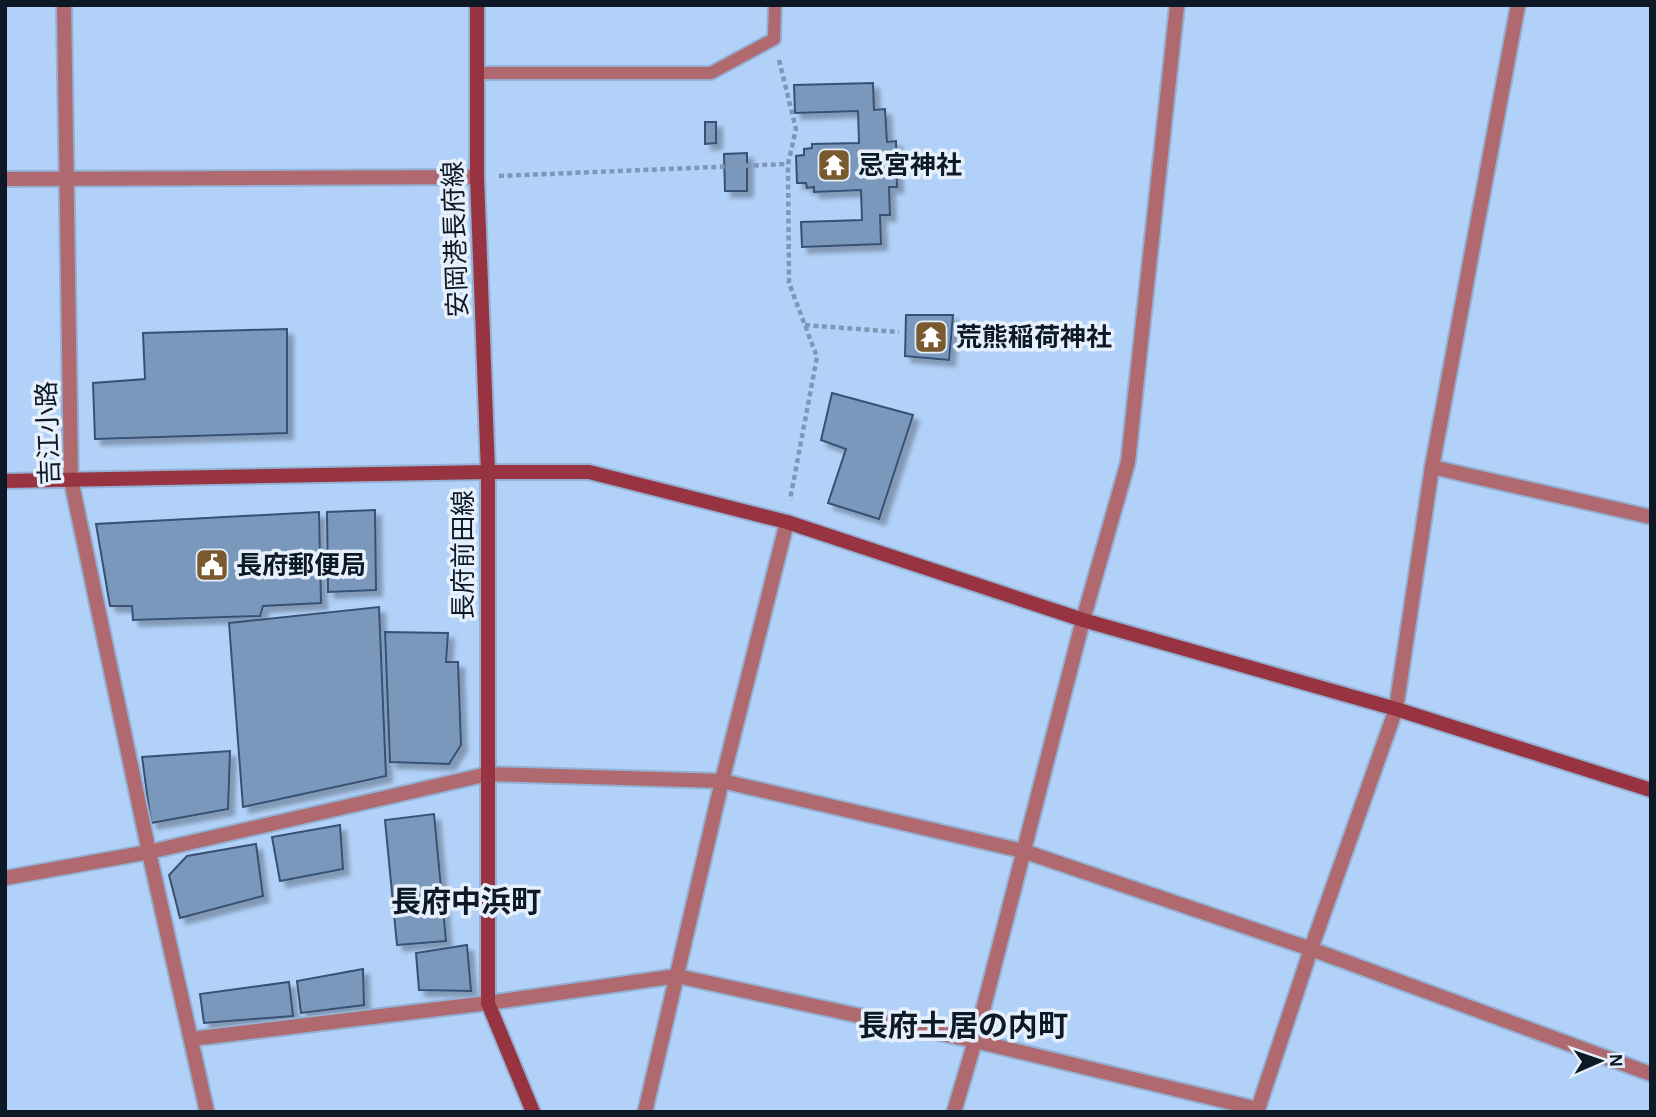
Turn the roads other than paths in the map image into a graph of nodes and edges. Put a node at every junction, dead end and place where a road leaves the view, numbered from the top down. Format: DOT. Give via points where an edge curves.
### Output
graph roads {
  1 [pos="64,5"];
  2 [pos="477,5"];
  3 [pos="775,5"];
  4 [pos="1177,5"];
  5 [pos="1518,5"];
  6 [pos="477,74"];
  7 [pos="477,177"];
  8 [pos="5,178"];
  9 [pos="68,179"];
  10 [pos="1432,467"];
  11 [pos="488,472"];
  12 [pos="71,480"];
  13 [pos="5,481"];
  14 [pos="1651,517"];
  15 [pos="787,522"];
  16 [pos="1083,620"];
  17 [pos="1396,709"];
  18 [pos="488,774"];
  19 [pos="722,780"];
  20 [pos="1651,790"];
  21 [pos="1023,851"];
  22 [pos="149,852"];
  23 [pos="5,877"];
  24 [pos="1311,949"];
  25 [pos="677,976"];
  26 [pos="488,1003"];
  27 [pos="191,1039"];
  28 [pos="975,1041"];
  29 [pos="1651,1074"];
  30 [pos="1257,1110"];
  31 [pos="207,1112"];
  32 [pos="533,1112"];
  33 [pos="645,1112"];
  34 [pos="954,1112"];
  1 -- 9 [label="street, 吉江小路"];
  2 -- 6 [label="main road, 安岡港長府線"];
  3 -- 6 [label="lane" via="774,39 711,73"];
  4 -- 16 [label="street" via="1128,462"];
  5 -- 10 [label="street"];
  6 -- 7 [label="main road, 安岡港長府線"];
  7 -- 9 [label="street"];
  7 -- 11 [label="main road, 安岡港長府線"];
  8 -- 9 [label="street"];
  9 -- 12 [label="street, 吉江小路"];
  10 -- 14 [label="street"];
  10 -- 17 [label="street"];
  11 -- 12 [label="main road, 長府前田線"];
  11 -- 15 [label="main road" via="589,472"];
  11 -- 18 [label="main road, 長府前田線"];
  12 -- 13 [label="main road, 長府前田線"];
  12 -- 22 [label="street, 吉江小路"];
  15 -- 16 [label="main road"];
  15 -- 19 [label="street"];
  16 -- 17 [label="main road"];
  16 -- 21 [label="street"];
  17 -- 20 [label="main road"];
  17 -- 24 [label="street"];
  18 -- 19 [label="street"];
  18 -- 22 [label="street"];
  18 -- 26 [label="main road, 長府前田線"];
  19 -- 21 [label="street"];
  19 -- 25 [label="street"];
  21 -- 24 [label="street"];
  21 -- 28 [label="street"];
  22 -- 23 [label="street"];
  22 -- 27 [label="street, 吉江小路"];
  24 -- 29 [label="street"];
  24 -- 30 [label="street"];
  25 -- 26 [label="street"];
  25 -- 28 [label="street"];
  25 -- 33 [label="street"];
  26 -- 27 [label="street"];
  26 -- 32 [label="main road, 長府前田線"];
  27 -- 31 [label="street, 吉江小路"];
  28 -- 30 [label="street"];
  28 -- 34 [label="street"];
}
